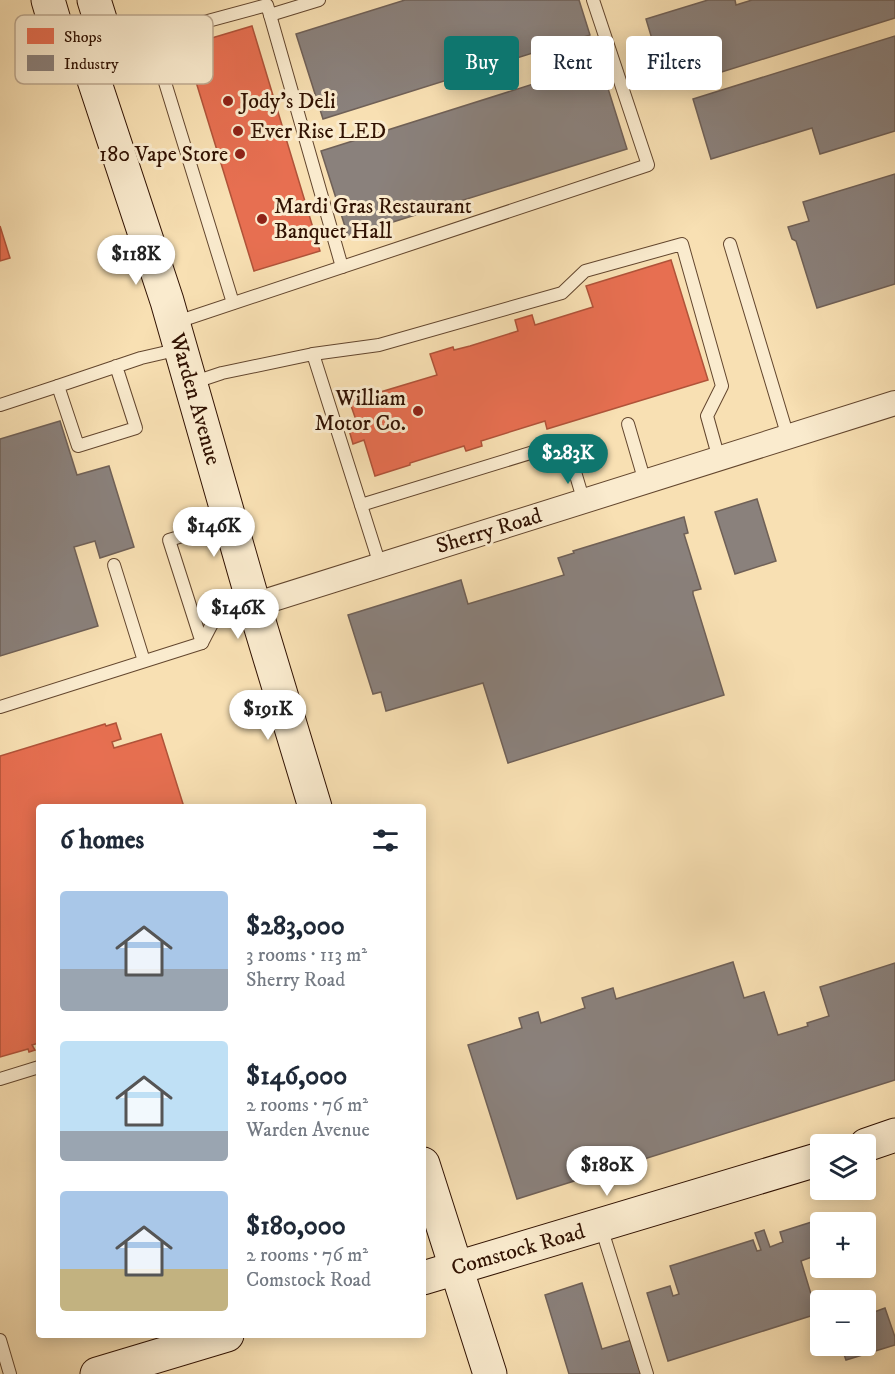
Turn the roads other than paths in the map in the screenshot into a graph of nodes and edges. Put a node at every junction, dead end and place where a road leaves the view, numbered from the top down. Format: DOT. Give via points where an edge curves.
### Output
graph roads {
  1 [pos="48,0"];
  2 [pos="94,0"];
  3 [pos="319,0"];
  4 [pos="593,0"];
  5 [pos="52,15"];
  6 [pos="99,15"];
  7 [pos="270,15"];
  8 [pos="213,20"];
  9 [pos="99,84"];
  10 [pos="165,84"];
  11 [pos="730,244"];
  12 [pos="342,267"];
  13 [pos="233,303"];
  14 [pos="177,336"];
  15 [pos="313,354"];
  16 [pos="116,366"];
  17 [pos="191,383"];
  18 [pos="58,386"];
  19 [pos="895,403"];
  20 [pos="0,405"];
  21 [pos="628,424"];
  22 [pos="788,437"];
  23 [pos="719,459"];
  24 [pos="645,482"];
  25 [pos="584,502"];
  26 [pos="361,505"];
  27 [pos="230,522"];
  28 [pos="114,565"];
  29 [pos="380,566"];
  30 [pos="254,606"];
  31 [pos="202,642"];
  32 [pos="144,661"];
  33 [pos="0,707"];
  34 [pos="314,804"];
  35 [pos="36,1068"];
  36 [pos="0,1079"];
  37 [pos="895,1135"];
  38 [pos="876,1142"];
  39 [pos="810,1162"];
  40 [pos="426,1174"];
  41 [pos="601,1225"];
  42 [pos="455,1269"];
  43 [pos="426,1277"];
  44 [pos="217,1338"];
  45 [pos="0,1340"];
  46 [pos="10,1374"];
  47 [pos="96,1374"];
  48 [pos="490,1374"];
  49 [pos="648,1374"];
  1 -- 5 [label="main road"];
  2 -- 6 [label="main road"];
  3 -- 7 [label="lane"];
  4 -- 12 [label="lane" via="648,165"];
  7 -- 8 [label="lane" via="267,5"];
  7 -- 12 [label="lane"];
  9 -- 14 [label="main road, Warden Avenue"];
  10 -- 13 [label="lane"];
  11 -- 22 [label="lane"];
  12 -- 13 [label="lane"];
  13 -- 14 [label="lane"];
  14 -- 16 [label="lane" via="141,358"];
  14 -- 17 [label="main road, Warden Avenue"];
  15 -- 17 [label="lane"];
  15 -- 23 [label="lane" via="379,345 562,293 585,271 682,244 722,386 707,416"];
  15 -- 26 [label="lane"];
  16 -- 18 [label="lane"];
  16 -- 18 [label="lane" via="136,428 78,446"];
  17 -- 27 [label="main road, Warden Avenue"];
  18 -- 20 [label="lane"];
  19 -- 22 [label="street, Sherry Road"];
  21 -- 24 [label="lane"];
  22 -- 23 [label="street, Sherry Road"];
  23 -- 24 [label="street, Sherry Road"];
  24 -- 25 [label="street, Sherry Road"];
  25 -- 26 [label="lane" via="566,442"];
  25 -- 29 [label="street, Sherry Road"];
  26 -- 29 [label="lane"];
  27 -- 30 [label="main road, Warden Avenue"];
  27 -- 31 [label="lane" via="169,540"];
  28 -- 32 [label="lane"];
  29 -- 30 [label="street, Sherry Road"];
  30 -- 31 [label="lane" via="214,618"];
  30 -- 34 [label="main road, Warden Avenue"];
  31 -- 32 [label="lane"];
  32 -- 33 [label="lane"];
  35 -- 36 [label="lane"];
  37 -- 38 [label="main road"];
  39 -- 41 [label="main road, Comstock Road"];
  40 -- 42 [label="main road"];
  41 -- 42 [label="main road, Comstock Road"];
  41 -- 49 [label="lane"];
  42 -- 43 [label="main road, Comstock Road"];
  42 -- 48 [label="main road"];
  44 -- 47 [label="main road"];
  45 -- 46 [label="lane"];
}
